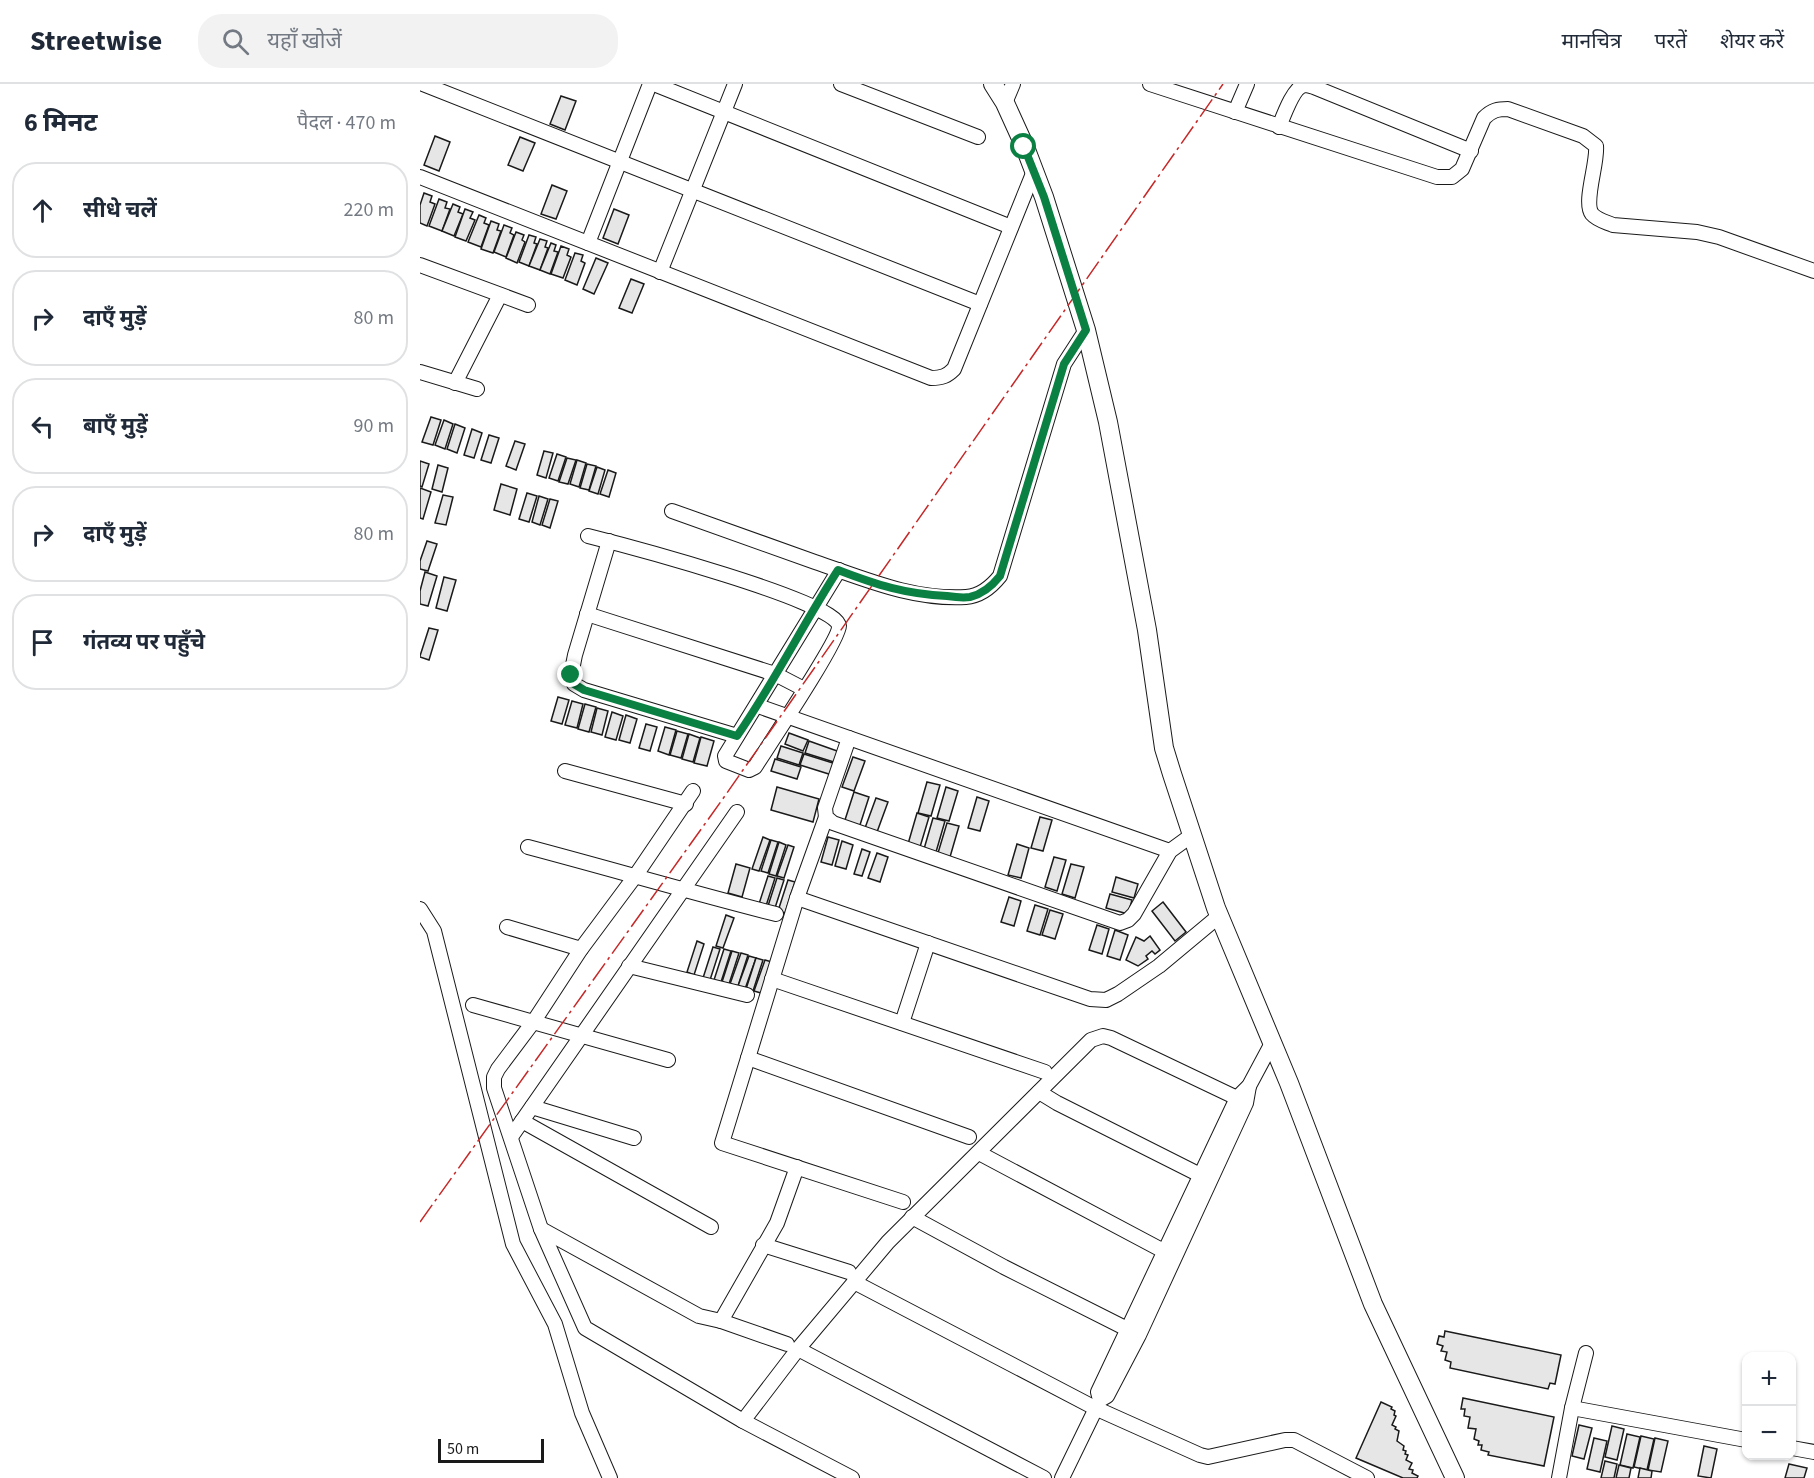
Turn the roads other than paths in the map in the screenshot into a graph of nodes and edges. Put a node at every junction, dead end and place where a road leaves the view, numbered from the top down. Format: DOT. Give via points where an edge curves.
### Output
graph roads {
  1 [pos="423,84"];
  2 [pos="652,84"];
  3 [pos="735,84"];
  4 [pos="841,84"];
  5 [pos="993,84"];
  6 [pos="1013,84"];
  7 [pos="1150,84"];
  8 [pos="1247,84"];
  9 [pos="1005,103"];
  10 [pos="724,112"];
  11 [pos="1235,112"];
  12 [pos="1279,127"];
  13 [pos="978,137"];
  14 [pos="1471,151"];
  15 [pos="620,162"];
  16 [pos="1034,171"];
  17 [pos="420,177"];
  18 [pos="693,191"];
  19 [pos="1011,227"];
  20 [pos="588,243"];
  21 [pos="420,265"];
  22 [pos="1814,271"];
  23 [pos="660,272"];
  24 [pos="500,295"];
  25 [pos="980,304"];
  26 [pos="528,305"];
  27 [pos="1086,330"];
  28 [pos="420,372"];
  29 [pos="455,383"];
  30 [pos="477,390"];
  31 [pos="672,511"];
  32 [pos="588,536"];
  33 [pos="609,542"];
  34 [pos="838,570"];
  35 [pos="815,606"];
  36 [pos="587,614"];
  37 [pos="775,674"];
  38 [pos="804,689"];
  39 [pos="758,706"];
  40 [pos="787,717"];
  41 [pos="737,736"];
  42 [pos="849,738"];
  43 [pos="565,771"];
  44 [pos="736,812"];
  45 [pos="826,817"];
  46 [pos="1192,835"];
  47 [pos="528,847"];
  48 [pos="1170,851"];
  49 [pos="636,875"];
  50 [pos="681,890"];
  51 [pos="797,898"];
  52 [pos="420,909"];
  53 [pos="776,914"];
  54 [pos="1220,916"];
  55 [pos="507,927"];
  56 [pos="928,943"];
  57 [pos="581,949"];
  58 [pos="629,966"];
  59 [pos="772,979"];
  60 [pos="747,995"];
  61 [pos="473,1005"];
  62 [pos="534,1021"];
  63 [pos="902,1023"];
  64 [pos="581,1036"];
  65 [pos="1272,1043"];
  66 [pos="748,1058"];
  67 [pos="668,1060"];
  68 [pos="1045,1072"];
  69 [pos="1249,1086"];
  70 [pos="1039,1092"];
  71 [pos="1237,1098"];
  72 [pos="532,1107"];
  73 [pos="522,1122"];
  74 [pos="510,1137"];
  75 [pos="969,1137"];
  76 [pos="634,1138"];
  77 [pos="979,1153"];
  78 [pos="797,1167"];
  79 [pos="1206,1178"];
  80 [pos="903,1202"];
  81 [pos="912,1216"];
  82 [pos="711,1227"];
  83 [pos="540,1229"];
  84 [pos="763,1245"];
  85 [pos="1170,1255"];
  86 [pos="851,1277"];
  87 [pos="721,1321"];
  88 [pos="1133,1332"];
  89 [pos="793,1347"];
  90 [pos="1586,1353"];
  91 [pos="1098,1404"];
  92 [pos="1572,1408"];
  93 [pos="743,1421"];
  94 [pos="1742,1439"];
  95 [pos="1796,1449"];
  96 [pos="1814,1452"];
  97 [pos="610,1478"];
  98 [pos="852,1478"];
  99 [pos="1044,1478"];
  100 [pos="1062,1478"];
  101 [pos="1367,1478"];
  102 [pos="1455,1478"];
  103 [pos="1559,1478"];
  1 -- 15 [label="street"];
  2 -- 10 [label="street"];
  2 -- 15 [label="street"];
  3 -- 10 [label="street"];
  4 -- 13 [label="street"];
  5 -- 9 [label="street"];
  6 -- 9 [label="street"];
  7 -- 11 [label="street"];
  8 -- 11 [label="street"];
  9 -- 16 [label="street"];
  10 -- 18 [label="street"];
  10 -- 19 [label="street"];
  11 -- 12 [label="street"];
  12 -- 14 [label="street" via="1437,177 1452,177 1462,170"];
  12 -- 14 [label="street" via="1294,93 1304,85"];
  14 -- 22 [label="street" via="1484,118 1490,112 1508,109 1583,136 1596,146 1588,202 1593,215 1601,220 1613,225 1719,237"];
  15 -- 18 [label="street"];
  15 -- 20 [label="street"];
  16 -- 19 [label="street"];
  16 -- 27 [label="street"];
  17 -- 20 [label="street"];
  18 -- 23 [label="street"];
  18 -- 25 [label="street"];
  19 -- 25 [label="street"];
  20 -- 23 [label="street"];
  21 -- 24 [label="street"];
  23 -- 25 [label="street" via="931,378 947,376 954,369"];
  24 -- 26 [label="street"];
  24 -- 29 [label="street"];
  27 -- 34 [label="street" via="1064,364 1000,576 994,584 968,597 927,595 884,587"];
  27 -- 46 [label="street" via="1106,411 1148,630 1164,748"];
  28 -- 29 [label="street"];
  29 -- 30 [label="street"];
  31 -- 34 [label="street"];
  32 -- 33 [label="street"];
  33 -- 35 [label="street" via="728,575"];
  33 -- 36 [label="street"];
  34 -- 35 [label="street"];
  35 -- 37 [label="street"];
  35 -- 38 [label="street" via="836,618 838,632"];
  36 -- 37 [label="street"];
  36 -- 41 [label="street" via="571,675 574,684"];
  37 -- 38 [label="street"];
  37 -- 39 [label="street"];
  38 -- 40 [label="street"];
  39 -- 40 [label="street"];
  39 -- 41 [label="street"];
  40 -- 41 [label="street" via="752,770 726,761"];
  40 -- 42 [label="street"];
  42 -- 45 [label="street" via="825,808"];
  42 -- 48 [label="street"];
  43 -- 49 [label="street" via="690,798"];
  44 -- 50 [label="street"];
  45 -- 48 [label="street" via="832,823 1120,923 1134,914"];
  45 -- 51 [label="street"];
  46 -- 48 [label="street"];
  46 -- 54 [label="street"];
  47 -- 49 [label="street"];
  49 -- 50 [label="street"];
  49 -- 57 [label="street"];
  50 -- 53 [label="street"];
  50 -- 58 [label="street"];
  51 -- 56 [label="street"];
  51 -- 59 [label="street"];
  52 -- 97 [label="street" via="434,931 513,1244 555,1324 582,1413"];
  54 -- 56 [label="street" via="1159,966 1106,1000 1090,999"];
  54 -- 65 [label="street"];
  55 -- 57 [label="street"];
  56 -- 63 [label="street"];
  57 -- 62 [label="street"];
  58 -- 60 [label="street"];
  58 -- 64 [label="street"];
  59 -- 63 [label="street"];
  59 -- 66 [label="street"];
  61 -- 62 [label="street"];
  62 -- 64 [label="street"];
  62 -- 74 [label="street" via="494,1077"];
  63 -- 68 [label="street"];
  64 -- 67 [label="street"];
  64 -- 72 [label="street"];
  65 -- 69 [label="street"];
  65 -- 102 [label="street" via="1373,1304"];
  66 -- 75 [label="street"];
  66 -- 78 [label="street" via="722,1143"];
  69 -- 71 [label="street"];
  69 -- 79 [label="street" via="1246,1103"];
  70 -- 71 [label="street" via="1090,1040 1103,1036"];
  70 -- 77 [label="street"];
  70 -- 79 [label="street"];
  71 -- 79 [label="street"];
  72 -- 73 [label="street"];
  72 -- 76 [label="street"];
  73 -- 74 [label="street"];
  73 -- 82 [label="street"];
  74 -- 83 [label="street"];
  77 -- 81 [label="street"];
  77 -- 85 [label="street"];
  78 -- 80 [label="street"];
  78 -- 84 [label="street" via="777,1223"];
  79 -- 85 [label="street"];
  81 -- 86 [label="street"];
  81 -- 88 [label="street"];
  83 -- 87 [label="street" via="699,1316"];
  83 -- 93 [label="street" via="585,1328"];
  84 -- 86 [label="street"];
  84 -- 87 [label="street"];
  85 -- 88 [label="street"];
  86 -- 89 [label="street"];
  86 -- 91 [label="street"];
  87 -- 89 [label="street"];
  88 -- 91 [label="street" via="1098,1392"];
  89 -- 93 [label="street"];
  89 -- 99 [label="street"];
  90 -- 92 [label="street"];
  91 -- 100 [label="street"];
  91 -- 101 [label="street" via="1200,1455 1208,1457 1294,1440"];
  92 -- 94 [label="street"];
  92 -- 103 [label="street"];
  93 -- 98 [label="street"];
  95 -- 96 [label="street"];
}
